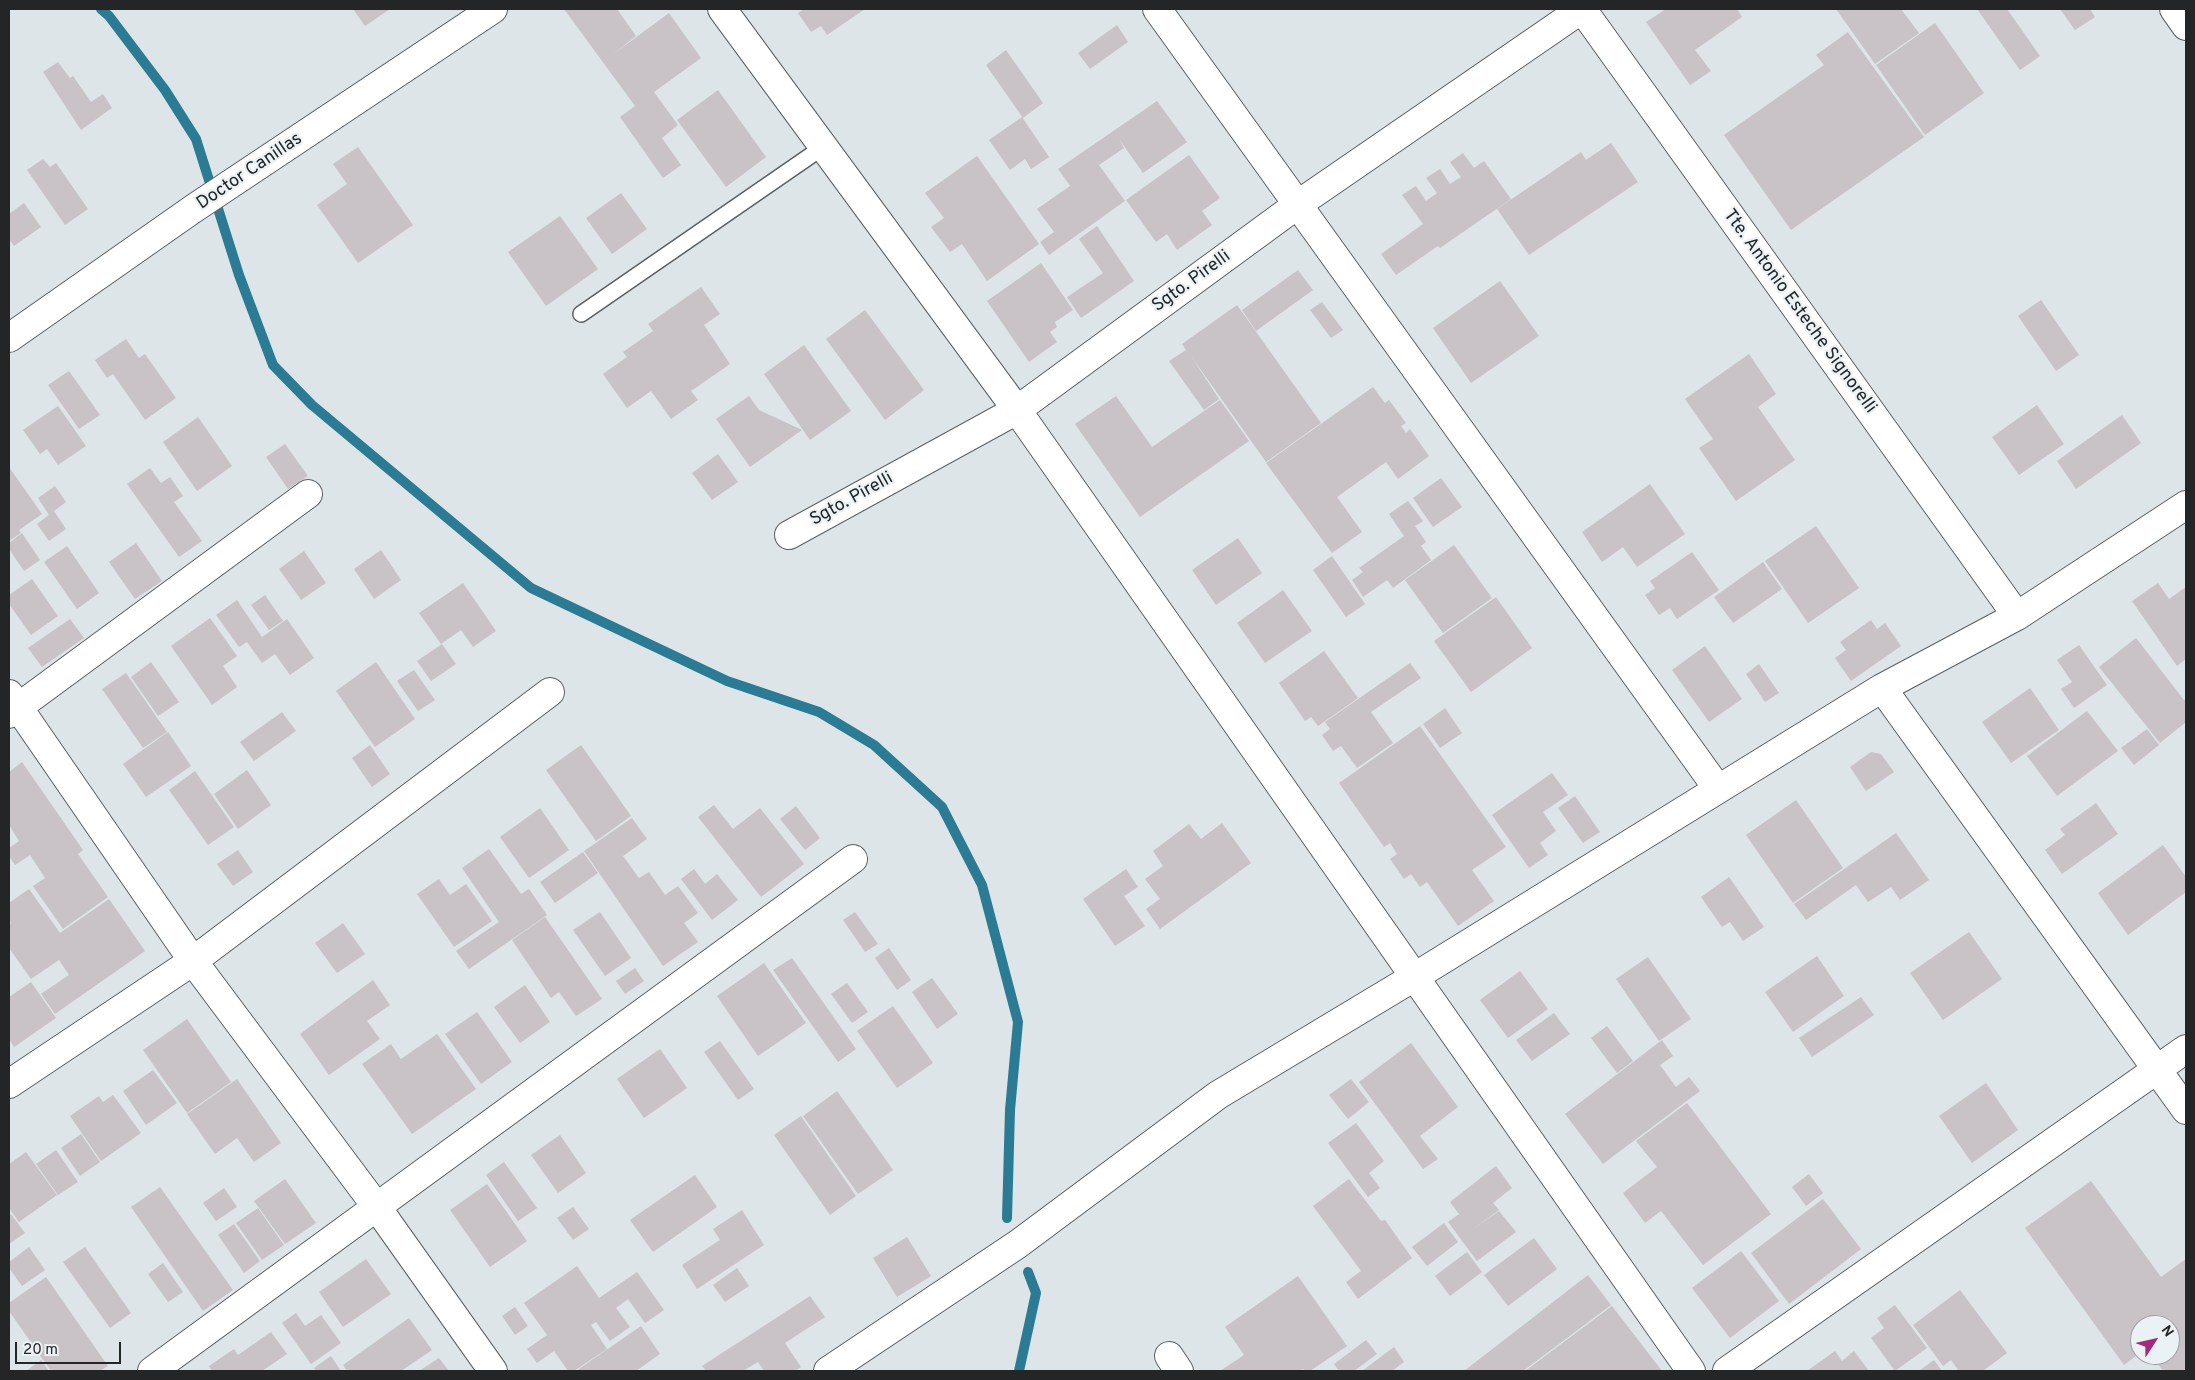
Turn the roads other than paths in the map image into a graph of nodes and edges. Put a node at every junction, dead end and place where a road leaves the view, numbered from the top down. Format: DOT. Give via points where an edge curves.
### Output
graph roads {
  1 [pos="493,9"];
  2 [pos="722,9"];
  3 [pos="1157,9"];
  4 [pos="1582,9"];
  5 [pos="2174,9"];
  6 [pos="2186,26"];
  7 [pos="823,147"];
  8 [pos="1297,205"];
  9 [pos="581,314"];
  10 [pos="9,338"];
  11 [pos="1017,410"];
  12 [pos="308,494"];
  13 [pos="2186,506"];
  14 [pos="789,534"];
  15 [pos="2017,616"];
  16 [pos="1882,688"];
  17 [pos="550,692"];
  18 [pos="12,705"];
  19 [pos="1718,789"];
  20 [pos="853,859"];
  21 [pos="193,961"];
  22 [pos="1416,976"];
  23 [pos="2186,1049"];
  24 [pos="2157,1070"];
  25 [pos="9,1084"];
  26 [pos="2186,1110"];
  27 [pos="376,1206"];
  28 [pos="152,1371"];
  29 [pos="492,1371"];
  30 [pos="828,1371"];
  31 [pos="1691,1371"];
  32 [pos="1727,1371"];
  1 -- 10 [label="street, Doctor Canillas" via="193,209"];
  2 -- 7 [label="street"];
  3 -- 8 [label="street"];
  4 -- 8 [label="street, Sgto. Pirelli"];
  4 -- 15 [label="street, Tte. Antonio Esteche Signorelli"];
  5 -- 6 [label="street"];
  7 -- 9 [label="lane"];
  7 -- 11 [label="street"];
  8 -- 11 [label="street, Sgto. Pirelli"];
  8 -- 19 [label="street"];
  11 -- 14 [label="street, Sgto. Pirelli"];
  11 -- 22 [label="street"];
  12 -- 18 [label="street"];
  13 -- 15 [label="street"];
  15 -- 16 [label="street"];
  16 -- 19 [label="street"];
  16 -- 24 [label="street"];
  17 -- 21 [label="street"];
  18 -- 21 [label="street"];
  19 -- 22 [label="street"];
  20 -- 27 [label="street"];
  21 -- 25 [label="street"];
  21 -- 27 [label="street"];
  22 -- 30 [label="street" via="1218,1095 1018,1244"];
  22 -- 31 [label="street"];
  23 -- 24 [label="street"];
  24 -- 26 [label="street"];
  24 -- 32 [label="street"];
  27 -- 28 [label="street"];
  27 -- 29 [label="street"];
}
